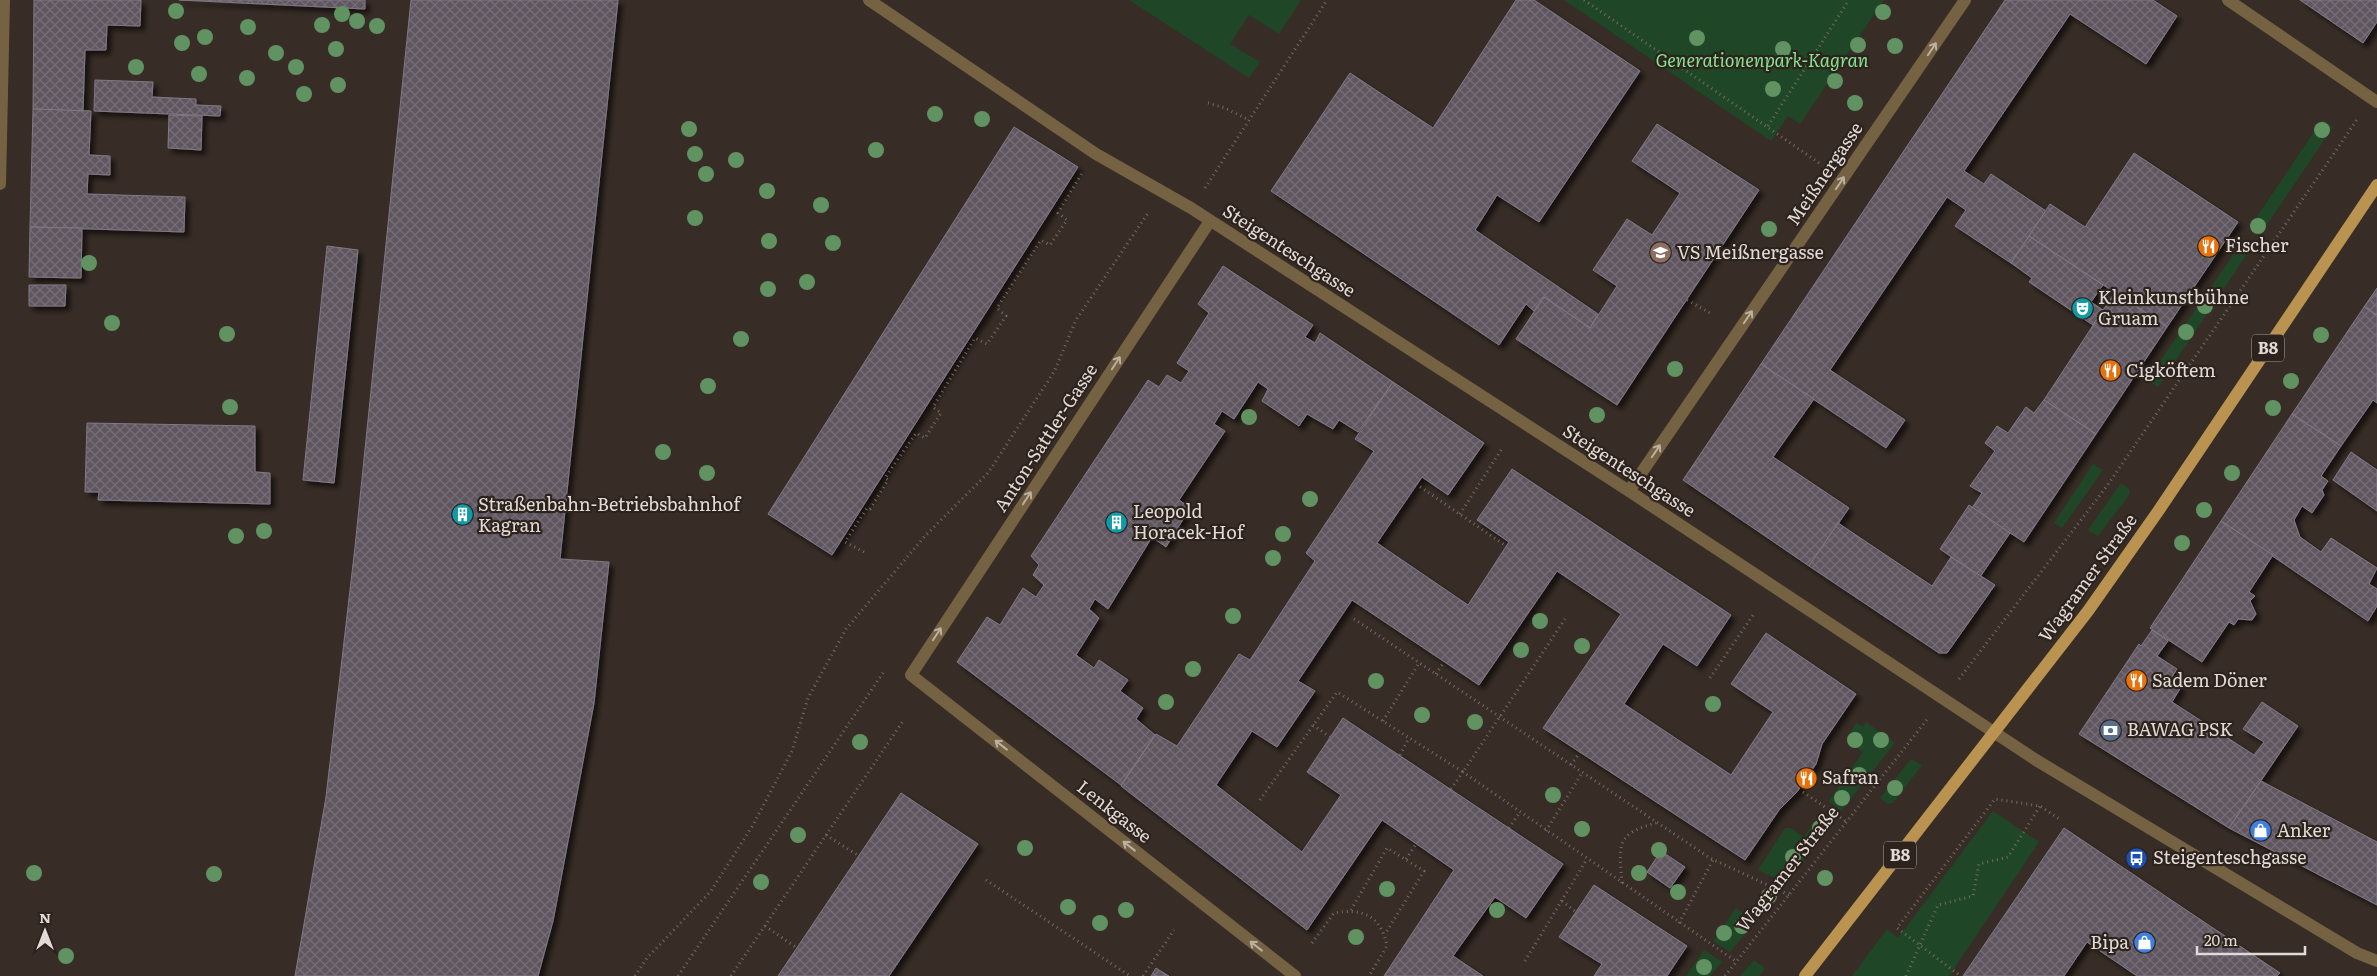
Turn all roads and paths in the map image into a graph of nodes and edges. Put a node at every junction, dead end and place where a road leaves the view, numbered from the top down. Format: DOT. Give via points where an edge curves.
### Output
graph roads {
  1 [pos="4,0"];
  2 [pos="869,0"];
  3 [pos="1327,0"];
  4 [pos="1584,0"];
  5 [pos="1849,0"];
  6 [pos="1965,0"];
  7 [pos="2228,0"];
  8 [pos="2374,100"];
  9 [pos="1208,103"];
  10 [pos="1248,120"];
  11 [pos="1768,126"];
  12 [pos="1079,178"];
  13 [pos="1842,180"];
  14 [pos="0,184"];
  15 [pos="2377,185"];
  16 [pos="1201,193"];
  17 [pos="1149,212"];
  18 [pos="1210,221"];
  19 [pos="1686,300"];
  20 [pos="1712,314"];
  21 [pos="1503,447"];
  22 [pos="1416,484"];
  23 [pos="1628,491"];
  24 [pos="1460,514"];
  25 [pos="1506,546"];
  26 [pos="864,552"];
  27 [pos="1753,615"];
  28 [pos="1354,619"];
  29 [pos="1565,620"];
  30 [pos="1444,662"];
  31 [pos="1419,663"];
  32 [pos="1436,674"];
  33 [pos="911,675"];
  34 [pos="1710,678"];
  35 [pos="1943,698"];
  36 [pos="1500,718"];
  37 [pos="903,720"];
  38 [pos="1383,721"];
  39 [pos="1313,725"];
  40 [pos="1994,732"];
  41 [pos="1330,737"];
  42 [pos="1914,737"];
  43 [pos="1409,738"];
  44 [pos="1580,752"];
  45 [pos="1400,755"];
  46 [pos="1571,765"];
  47 [pos="1463,772"];
  48 [pos="1582,773"];
  49 [pos="1451,790"];
  50 [pos="1803,792"];
  51 [pos="1260,800"];
  52 [pos="2040,806"];
  53 [pos="1520,812"];
  54 [pos="2061,820"];
  55 [pos="1847,822"];
  56 [pos="1656,823"];
  57 [pos="1509,828"];
  58 [pos="1546,830"];
  59 [pos="826,835"];
  60 [pos="1416,844"];
  61 [pos="859,856"];
  62 [pos="1406,859"];
  63 [pos="1587,859"];
  64 [pos="1713,860"];
  65 [pos="986,880"];
  66 [pos="1622,883"];
  67 [pos="1789,895"];
  68 [pos="1562,901"];
  69 [pos="1351,910"];
  70 [pos="1576,912"];
  71 [pos="1679,923"];
  72 [pos="765,926"];
  73 [pos="1174,930"];
  74 [pos="1385,934"];
  75 [pos="1312,944"];
  76 [pos="1920,945"];
  77 [pos="797,948"];
  78 [pos="1525,961"];
  79 [pos="2377,961"];
  80 [pos="1736,962"];
  81 [pos="1958,974"];
  82 [pos="635,976"];
  83 [pos="731,976"];
  84 [pos="1130,976"];
  85 [pos="1143,976"];
  86 [pos="1295,976"];
  87 [pos="1369,976"];
  88 [pos="1725,976"];
  89 [pos="1805,976"];
  90 [pos="1906,976"];
  1 -- 14 [label="street"];
  2 -- 18 [label="street, Steigenteschgasse" via="1096,154"];
  3 -- 10 [label="path"];
  4 -- 11 [label="path"];
  5 -- 11 [label="path"];
  13 -- 6 [label="street, Meißnergasse, one-way"];
  7 -- 8 [label="street"];
  8 -- 35 [label="path" via="2102,494"];
  9 -- 10 [label="path"];
  10 -- 16 [label="path"];
  11 -- 13 [label="path"];
  12 -- 26 [label="path" via="1058,213 1067,220 1050,246 1041,240 997,308 1006,316 987,344 974,338 933,407 941,413 925,438 916,433 885,478 888,480 870,510 867,508 845,542"];
  23 -- 13 [label="street, Meißnergasse, one-way"];
  15 -- 40 [label="main road, Wagramer Straße / B8" via="2160,510 2088,611"];
  17 -- 82 [label="path" via="1076,320 1054,372 988,473 926,535 846,629 808,698 792,751 753,825 711,891 646,958"];
  18 -- 23 [label="street, Steigenteschgasse"];
  33 -- 18 [label="street, Anton-Sattler-Gasse, one-way"];
  19 -- 20 [label="path"];
  21 -- 24 [label="path"];
  22 -- 24 [label="path"];
  23 -- 35 [label="street, Steigenteschgasse"];
  24 -- 25 [label="path"];
  27 -- 34 [label="path"];
  28 -- 31 [label="path"];
  29 -- 36 [label="path"];
  30 -- 32 [label="path"];
  31 -- 32 [label="path"];
  31 -- 38 [label="path"];
  32 -- 36 [label="path"];
  86 -- 33 [label="street, Lenkgasse, one-way"];
  35 -- 40 [label="street, Steigenteschgasse"];
  36 -- 46 [label="path"];
  36 -- 47 [label="path"];
  37 -- 59 [label="path"];
  38 -- 39 [label="path" via="1337,692"];
  38 -- 43 [label="path"];
  39 -- 41 [label="path"];
  39 -- 51 [label="path"];
  40 -- 79 [label="street, Steigenteschgasse" via="2357,953"];
  40 -- 89 [label="main road, Wagramer Straße / B8"];
  42 -- 55 [label="path, Wagramer Straße"];
  43 -- 45 [label="path"];
  43 -- 47 [label="path"];
  44 -- 46 [label="path"];
  46 -- 48 [label="path"];
  47 -- 49 [label="path"];
  47 -- 53 [label="path"];
  48 -- 56 [label="path"];
  48 -- 58 [label="path"];
  50 -- 55 [label="path"];
  52 -- 54 [label="path"];
  52 -- 76 [label="path" via="2008,857 1979,864 1973,896 1938,905"];
  52 -- 76 [label="path" via="1995,799 1897,928"];
  53 -- 57 [label="path"];
  53 -- 58 [label="path"];
  55 -- 67 [label="path, Wagramer Straße"];
  56 -- 64 [label="path"];
  56 -- 66 [label="path" via="1634,829 1622,841"];
  58 -- 63 [label="path"];
  59 -- 61 [label="path"];
  59 -- 72 [label="path"];
  60 -- 62 [label="path"];
  62 -- 69 [label="path" via="1388,848"];
  62 -- 74 [label="path" via="1424,871"];
  63 -- 66 [label="path"];
  63 -- 68 [label="path"];
  64 -- 67 [label="path"];
  64 -- 71 [label="path"];
  65 -- 84 [label="path"];
  66 -- 71 [label="path"];
  67 -- 80 [label="path, Wagramer Straße"];
  68 -- 70 [label="path"];
  68 -- 78 [label="path"];
  69 -- 74 [label="path" via="1369,914"];
  69 -- 75 [label="path" via="1334,912"];
  71 -- 80 [label="path"];
  72 -- 77 [label="path"];
  72 -- 83 [label="path"];
  73 -- 85 [label="path"];
  74 -- 87 [label="path" via="1388,946"];
  76 -- 81 [label="path"];
  76 -- 90 [label="path"];
  80 -- 88 [label="path, Wagramer Straße"];
}
